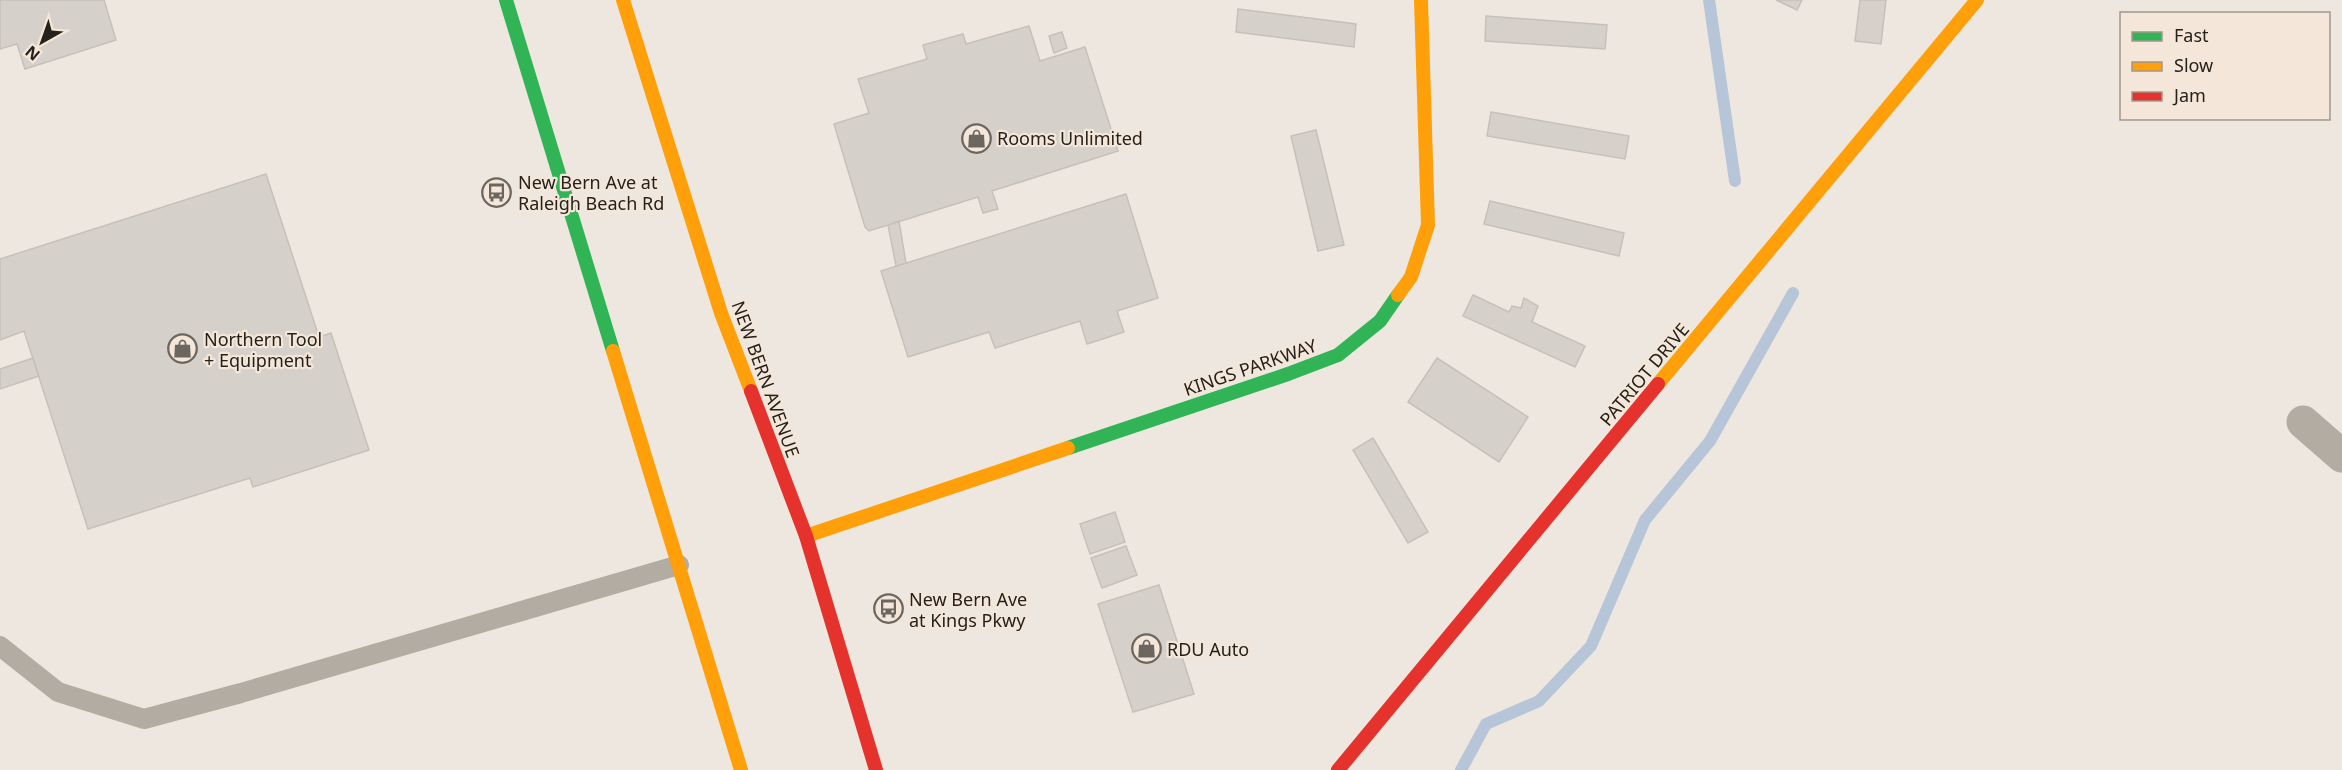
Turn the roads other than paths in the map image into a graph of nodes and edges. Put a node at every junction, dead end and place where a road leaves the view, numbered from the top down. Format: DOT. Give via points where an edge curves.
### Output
graph roads {
  1 [pos="506,0"];
  2 [pos="623,0"];
  3 [pos="1421,0"];
  4 [pos="1977,0"];
  5 [pos="2303,422"];
  6 [pos="2342,456"];
  7 [pos="806,536"];
  8 [pos="679,564"];
  9 [pos="0,646"];
  10 [pos="741,770"];
  11 [pos="876,770"];
  12 [pos="1338,770"];
  1 -- 8 [label="street"];
  2 -- 7 [label="street, NEW BERN AVENUE" via="721,313"];
  3 -- 7 [label="street, KINGS PARKWAY" via="1428,225 1412,277 1380,321 1338,355 1288,374"];
  4 -- 12 [label="street, PATRIOT DRIVE"];
  5 -- 6 [label="street"];
  7 -- 11 [label="street, NEW BERN AVENUE"];
  8 -- 9 [label="lane" via="144,719 58,692"];
  8 -- 10 [label="street"];
}
